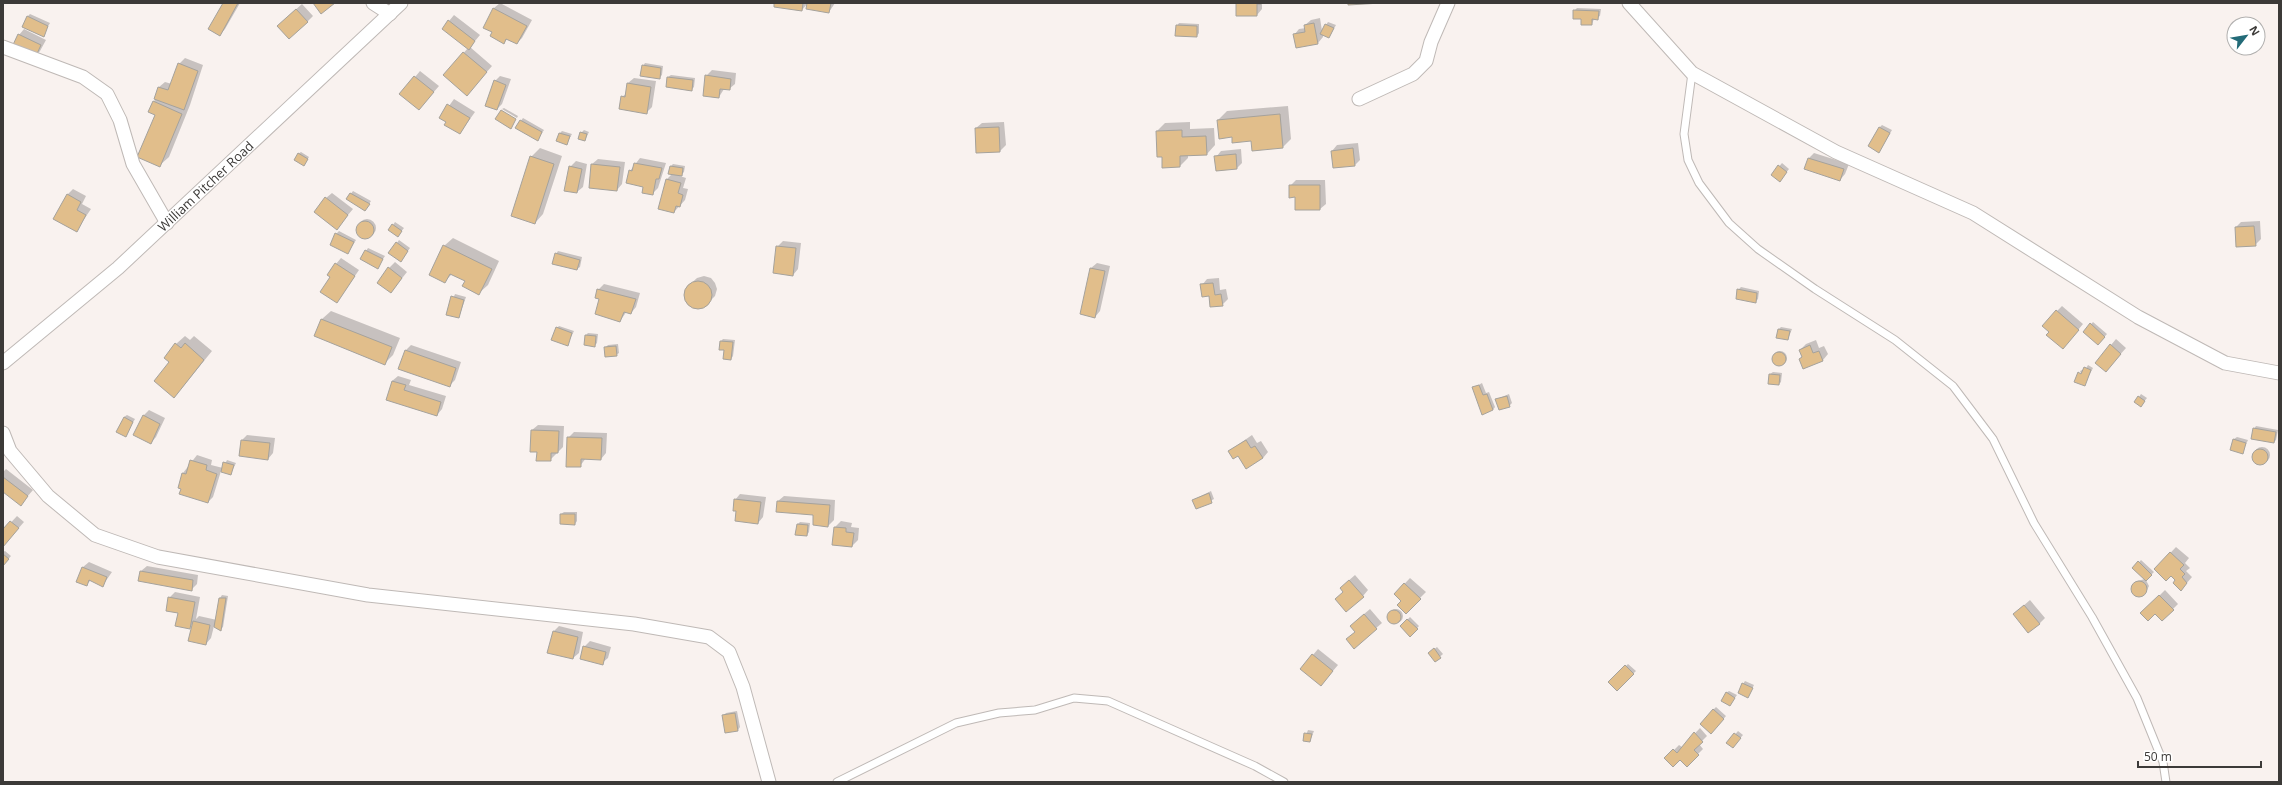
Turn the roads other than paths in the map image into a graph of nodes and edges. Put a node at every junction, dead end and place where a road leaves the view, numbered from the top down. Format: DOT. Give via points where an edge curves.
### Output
graph roads {
  1 [pos="374,3"];
  2 [pos="401,3"];
  3 [pos="1448,3"];
  4 [pos="1629,3"];
  5 [pos="390,14"];
  6 [pos="3,47"];
  7 [pos="1692,73"];
  8 [pos="1359,99"];
  9 [pos="167,223"];
  10 [pos="3,363"];
  11 [pos="2279,373"];
  12 [pos="3,433"];
  13 [pos="769,782"];
  14 [pos="836,782"];
  15 [pos="1284,782"];
  16 [pos="2166,782"];
  1 -- 5 [label="street"];
  2 -- 5 [label="street, William Pitcher Road"];
  3 -- 8 [label="street" via="1431,42 1426,61 1413,74"];
  4 -- 7 [label="street"];
  5 -- 9 [label="street, William Pitcher Road"];
  6 -- 9 [label="street" via="83,77 107,94 120,120 133,164"];
  7 -- 11 [label="street" via="1836,152 1973,213 2138,317 2225,363"];
  7 -- 16 [label="lane" via="1684,134 1688,160 1699,183 1729,223 1758,249 1895,340 1953,386 1993,439 2034,523 2092,617 2137,698 2164,762"];
  9 -- 10 [label="street, William Pitcher Road" via="118,268"];
  12 -- 13 [label="street" via="10,451 48,496 95,535 158,557 368,595 634,624 709,637 729,652 743,687"];
  14 -- 15 [label="lane" via="956,723 999,713 1035,710 1074,698 1108,701 1255,766"];
}
